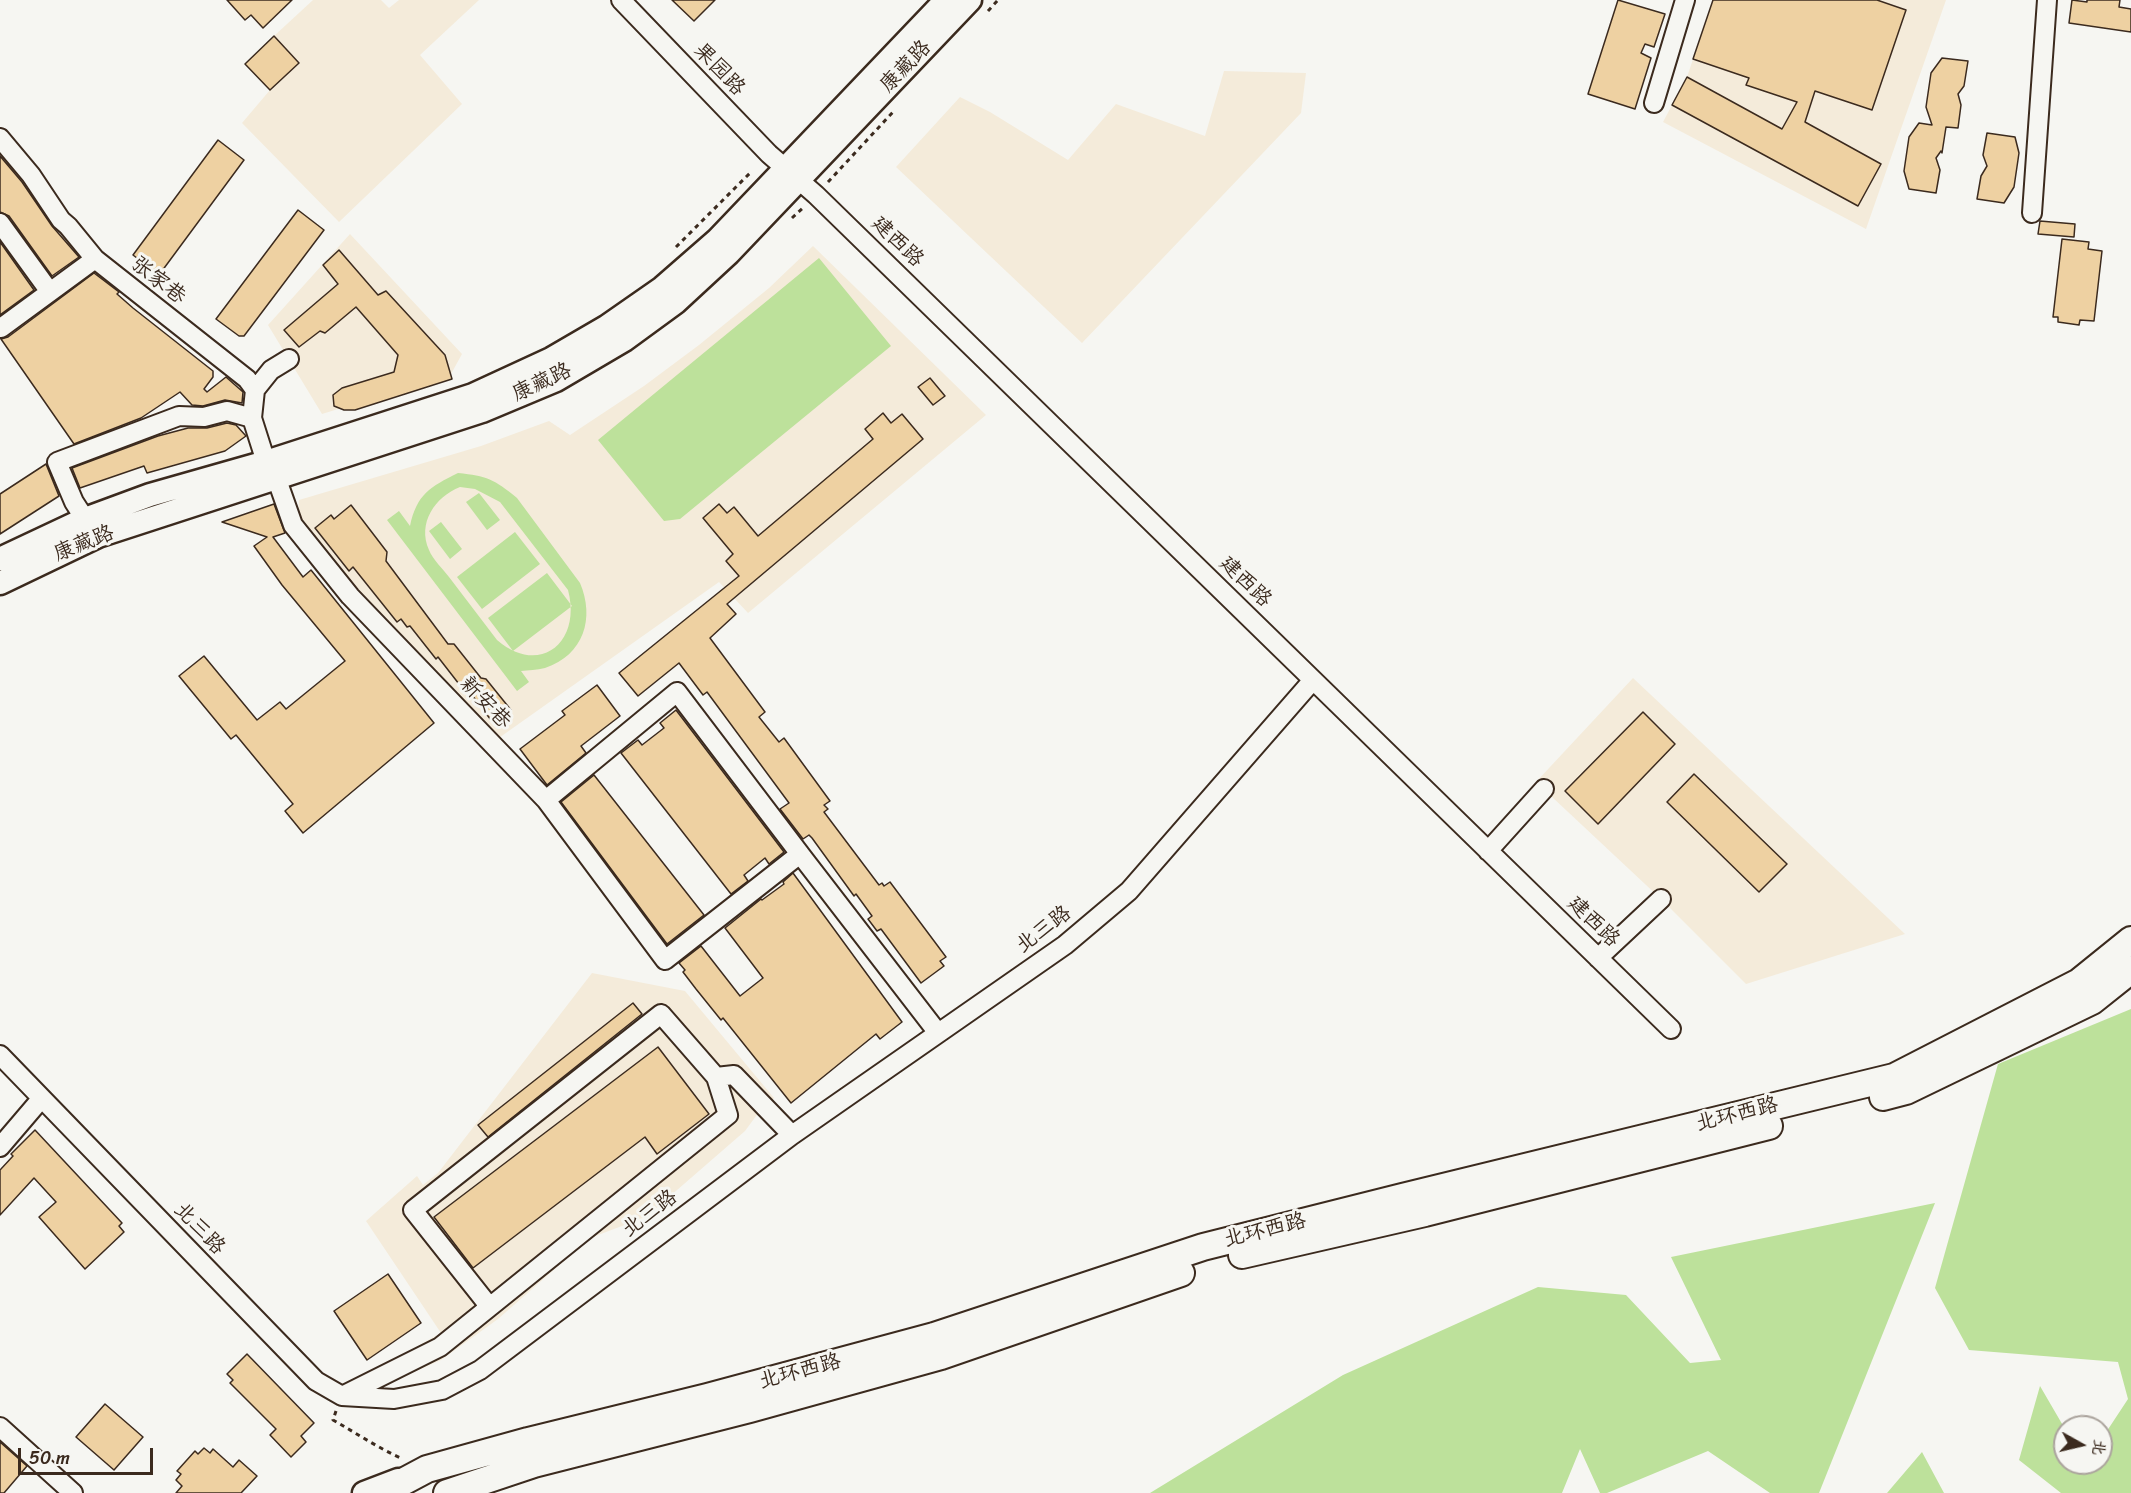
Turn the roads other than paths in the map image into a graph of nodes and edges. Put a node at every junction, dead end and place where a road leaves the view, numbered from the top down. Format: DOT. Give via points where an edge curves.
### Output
graph roads {
  1 [pos="621,0"];
  2 [pos="946,0"];
  3 [pos="970,0"];
  4 [pos="1685,0"];
  5 [pos="2047,0"];
  6 [pos="1654,104"];
  7 [pos="0,138"];
  8 [pos="7,153"];
  9 [pos="785,168"];
  10 [pos="2032,213"];
  11 [pos="0,224"];
  12 [pos="95,259"];
  13 [pos="50,292"];
  14 [pos="1,328"];
  15 [pos="289,359"];
  16 [pos="255,390"];
  17 [pos="252,418"];
  18 [pos="271,470"];
  19 [pos="85,519"];
  20 [pos="0,559"];
  21 [pos="13,575"];
  22 [pos="1313,680"];
  23 [pos="1544,789"];
  24 [pos="546,800"];
  25 [pos="1488,850"];
  26 [pos="800,854"];
  27 [pos="1661,899"];
  28 [pos="2131,940"];
  29 [pos="1598,958"];
  30 [pos="2131,970"];
  31 [pos="1671,1029"];
  32 [pos="938,1034"];
  33 [pos="4,1066"];
  34 [pos="716,1077"];
  35 [pos="41,1099"];
  36 [pos="792,1135"];
  37 [pos="0,1147"];
  38 [pos="489,1306"];
  39 [pos="342,1396"];
  40 [pos="0,1427"];
  41 [pos="428,1469"];
  42 [pos="73,1493"];
  43 [pos="364,1493"];
  44 [pos="382,1493"];
  45 [pos="447,1493"];
  1 -- 9 [label="street, 果园路"];
  2 -- 9 [label="main road, 康藏路"];
  3 -- 9 [label="main road, 康藏路"];
  4 -- 6 [label="street"];
  5 -- 10 [label="street"];
  7 -- 8 [label="street, 张家巷"];
  8 -- 12 [label="street, 张家巷"];
  9 -- 18 [label="main road, 康藏路" via="717,240 662,288 606,327 472,395"];
  9 -- 22 [label="street, 建西路"];
  11 -- 13 [label="street"];
  12 -- 13 [label="street"];
  12 -- 16 [label="street, 张家巷" via="247,379"];
  13 -- 14 [label="street"];
  15 -- 16 [label="street" via="270,365"];
  16 -- 17 [label="street"];
  17 -- 18 [label="street"];
  17 -- 19 [label="street" via="227,411 204,417 179,416 57,462"];
  18 -- 19 [label="main road, 康藏路" via="150,495"];
  18 -- 21 [label="main road, 康藏路" via="98,536"];
  18 -- 24 [label="street, 新安巷" via="293,525 350,596"];
  19 -- 20 [label="main road, 康藏路"];
  22 -- 25 [label="street, 建西路"];
  22 -- 32 [label="street, 北三路" via="1129,891 1065,945"];
  23 -- 25 [label="street"];
  24 -- 26 [label="street, 新安巷" via="665,960"];
  24 -- 26 [label="street" via="677,692"];
  25 -- 29 [label="street, 建西路"];
  26 -- 32 [label="street"];
  27 -- 29 [label="street"];
  28 -- 41 [label="highway, 北环西路" via="2079,982 1894,1077 1203,1247 934,1336"];
  29 -- 31 [label="street, 建西路"];
  30 -- 45 [label="highway, 北环西路" via="2092,1001 1906,1091 1425,1213 1212,1262 941,1356 534,1464"];
  32 -- 36 [label="street, 北三路"];
  33 -- 35 [label="street, 北三路"];
  34 -- 36 [label="street" via="734,1075"];
  34 -- 38 [label="street" via="728,1115"];
  34 -- 38 [label="street" via="661,1014 413,1210"];
  35 -- 37 [label="street"];
  35 -- 39 [label="street, 北三路" via="316,1381"];
  36 -- 39 [label="street, 北三路" via="480,1370 441,1390 394,1399"];
  38 -- 39 [label="street" via="440,1347"];
  40 -- 42 [label="street"];
  41 -- 43 [label="main road"];
  41 -- 44 [label="highway, 北环西路"];
}
